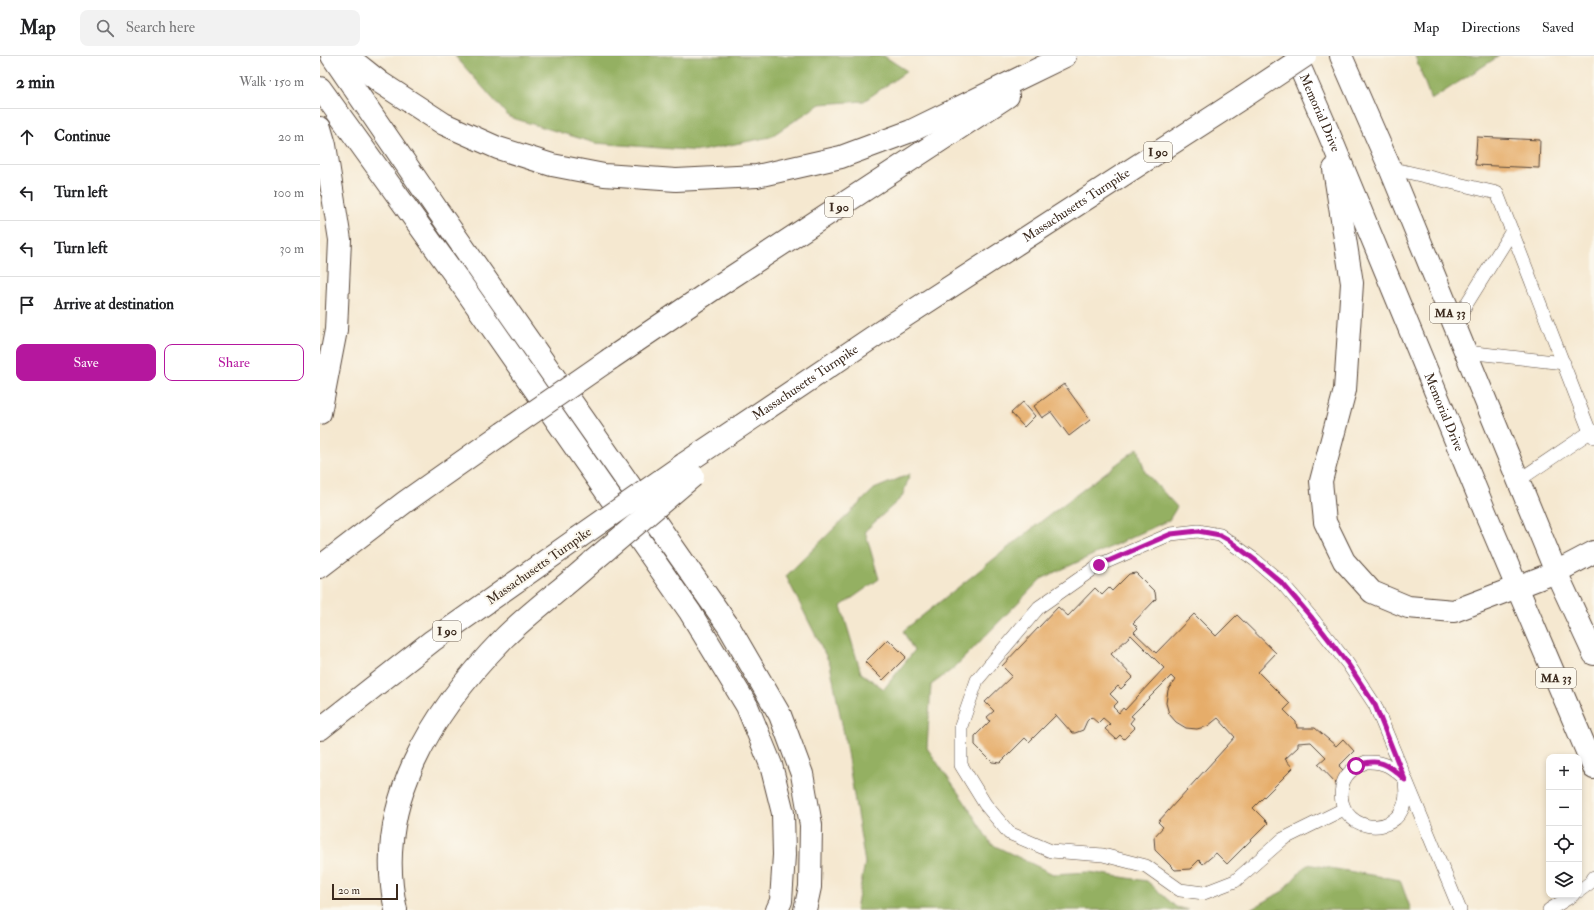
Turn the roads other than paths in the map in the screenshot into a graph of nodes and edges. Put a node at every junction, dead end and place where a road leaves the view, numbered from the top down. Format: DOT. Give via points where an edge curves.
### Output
graph roads {
  1 [pos="332,56"];
  2 [pos="347,56"];
  3 [pos="1065,56"];
  4 [pos="1069,56"];
  5 [pos="1295,56"];
  6 [pos="1306,56"];
  7 [pos="1340,56"];
  8 [pos="320,88"];
  9 [pos="320,128"];
  10 [pos="1329,134"];
  11 [pos="1390,168"];
  12 [pos="1512,231"];
  13 [pos="1454,324"];
  14 [pos="1466,352"];
  15 [pos="1564,363"];
  16 [pos="320,413"];
  17 [pos="1593,433"];
  18 [pos="688,470"];
  19 [pos="1518,480"];
  20 [pos="1594,552"];
  21 [pos="320,567"];
  22 [pos="1556,572"];
  23 [pos="1517,588"];
  24 [pos="1594,654"];
  25 [pos="320,729"];
  26 [pos="1594,768"];
  27 [pos="1405,780"];
  28 [pos="1344,809"];
  29 [pos="1594,877"];
  30 [pos="1582,889"];
  31 [pos="1568,898"];
  32 [pos="396,910"];
  33 [pos="778,910"];
  34 [pos="806,910"];
  35 [pos="1460,910"];
  36 [pos="1549,910"];
  1 -- 34 [label="main road" via="729,627 780,715 802,774 811,825 810,887"];
  2 -- 3 [label="main road" via="381,83 444,124 498,148 552,165 604,175 676,180 757,176 841,157 911,131"];
  4 -- 21 [label="main road, I 90, bridge" via="610,359 405,502"];
  5 -- 10 [label="main road, Memorial Drive / MA 33"];
  6 -- 18 [label="main road, Massachusetts Turnpike / I 90, bridge" via="882,330 794,390"];
  7 -- 11 [label="main road, MA 33"];
  8 -- 33 [label="main road" via="690,612 747,706 771,765 783,813 784,854"];
  9 -- 16 [label="main road" via="340,240 336,330"];
  10 -- 23 [label="main road, Memorial Drive / MA 33"];
  10 -- 23 [label="main road" via="1352,283 1346,390 1321,481 1325,522 1344,560 1372,592 1408,608 1454,611"];
  11 -- 12 [label="lane" via="1497,193"];
  11 -- 13 [label="main road, MA 33"];
  12 -- 13 [label="lane"];
  12 -- 15 [label="lane"];
  13 -- 14 [label="main road, MA 33"];
  14 -- 15 [label="lane"];
  14 -- 19 [label="main road, MA 33"];
  15 -- 17 [label="lane"];
  17 -- 19 [label="lane"];
  18 -- 25 [label="main road, Massachusetts Turnpike / I 90, bridge" via="578,538 432,641"];
  18 -- 32 [label="main road, bridge" via="594,561 505,637 465,681 427,736 407,777 394,822 389,860"];
  19 -- 22 [label="main road, MA 33"];
  20 -- 22 [label="main road"];
  22 -- 23 [label="main road"];
  22 -- 24 [label="main road, MA 33"];
  23 -- 26 [label="main road, Memorial Drive / MA 33"];
  27 -- 28 [label="lane" via="1406,801 1402,811 1385,825 1364,826 1354,821"];
  27 -- 28 [label="lane" via="1382,763 1366,762 1356,766 1342,783 1340,793"];
  27 -- 28 [label="lane" via="1375,705 1348,664 1312,618 1282,583 1255,560 1220,535 1198,531 1171,534 1099,565 1039,607 977,680 961,726 962,765 986,804 1009,833 1051,851 1103,855 1146,866 1180,890 1204,893 1236,881 1283,840"];
  27 -- 35 [label="lane"];
  29 -- 30 [label="lane"];
  31 -- 36 [label="lane"];
}
